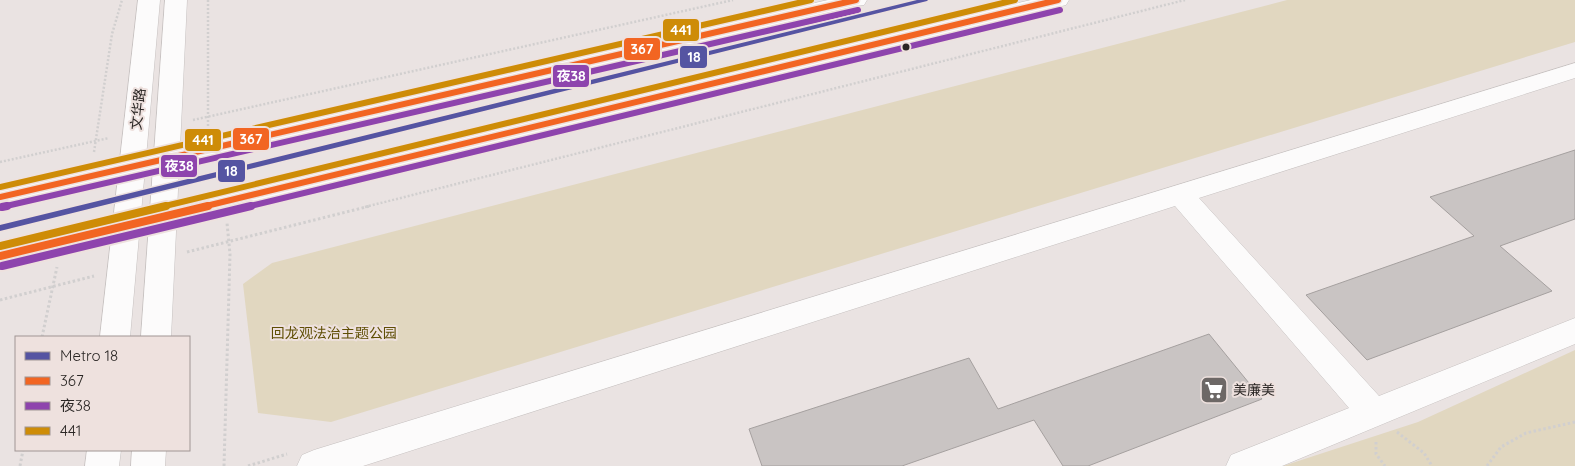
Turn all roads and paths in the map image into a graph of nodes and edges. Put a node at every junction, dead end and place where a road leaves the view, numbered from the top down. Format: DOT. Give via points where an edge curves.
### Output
graph roads {
  1 [pos="122,0"];
  2 [pos="149,0"];
  3 [pos="176,0"];
  4 [pos="208,0"];
  5 [pos="733,0"];
  6 [pos="856,0"];
  7 [pos="1058,0"];
  8 [pos="1185,0"];
  9 [pos="1575,70"];
  10 [pos="244,108"];
  11 [pos="211,148"];
  12 [pos="59,149"];
  13 [pos="167,158"];
  14 [pos="0,162"];
  15 [pos="132,166"];
  16 [pos="87,177"];
  17 [pos="1180,194"];
  18 [pos="0,197"];
  19 [pos="225,202"];
  20 [pos="163,217"];
  21 [pos="126,226"];
  22 [pos="240,239"];
  23 [pos="64,241"];
  24 [pos="0,256"];
  25 [pos="31,292"];
  26 [pos="0,300"];
  27 [pos="1575,331"];
  28 [pos="42,336"];
  29 [pos="115,336"];
  30 [pos="156,336"];
  31 [pos="1375,414"];
  32 [pos="1575,422"];
  33 [pos="22,451"];
  34 [pos="104,451"];
  35 [pos="150,451"];
  36 [pos="20,466"];
  37 [pos="102,466"];
  38 [pos="148,466"];
  39 [pos="224,466"];
  40 [pos="314,466"];
  41 [pos="1243,466"];
  42 [pos="1432,466"];
  43 [pos="1487,466"];
  1 -- 16 [label="path" via="112,34 97,141"];
  2 -- 15 [label="street, 文华路"];
  3 -- 13 [label="street"];
  4 -- 11 [label="path" via="206,117"];
  5 -- 10 [label="path"];
  6 -- 11 [label="street"];
  7 -- 19 [label="street"];
  8 -- 22 [label="path"];
  9 -- 17 [label="street"];
  11 -- 13 [label="street"];
  12 -- 14 [label="path"];
  13 -- 15 [label="street"];
  13 -- 20 [label="street"];
  15 -- 16 [label="street"];
  15 -- 21 [label="street, 文华路"];
  16 -- 18 [label="street"];
  17 -- 31 [label="street"];
  17 -- 40 [label="street"];
  19 -- 20 [label="street"];
  19 -- 39 [label="path" via="230,254"];
  20 -- 21 [label="street"];
  20 -- 30 [label="street"];
  21 -- 23 [label="street"];
  21 -- 29 [label="street, 文华路"];
  23 -- 24 [label="street"];
  23 -- 28 [label="path"];
  25 -- 26 [label="path"];
  27 -- 31 [label="street"];
  31 -- 41 [label="street"];
  31 -- 42 [label="path" via="1424,453"];
  32 -- 43 [label="path" via="1526,433 1501,447"];
  33 -- 36 [label="path"];
  34 -- 37 [label="street"];
  35 -- 38 [label="street"];
}
